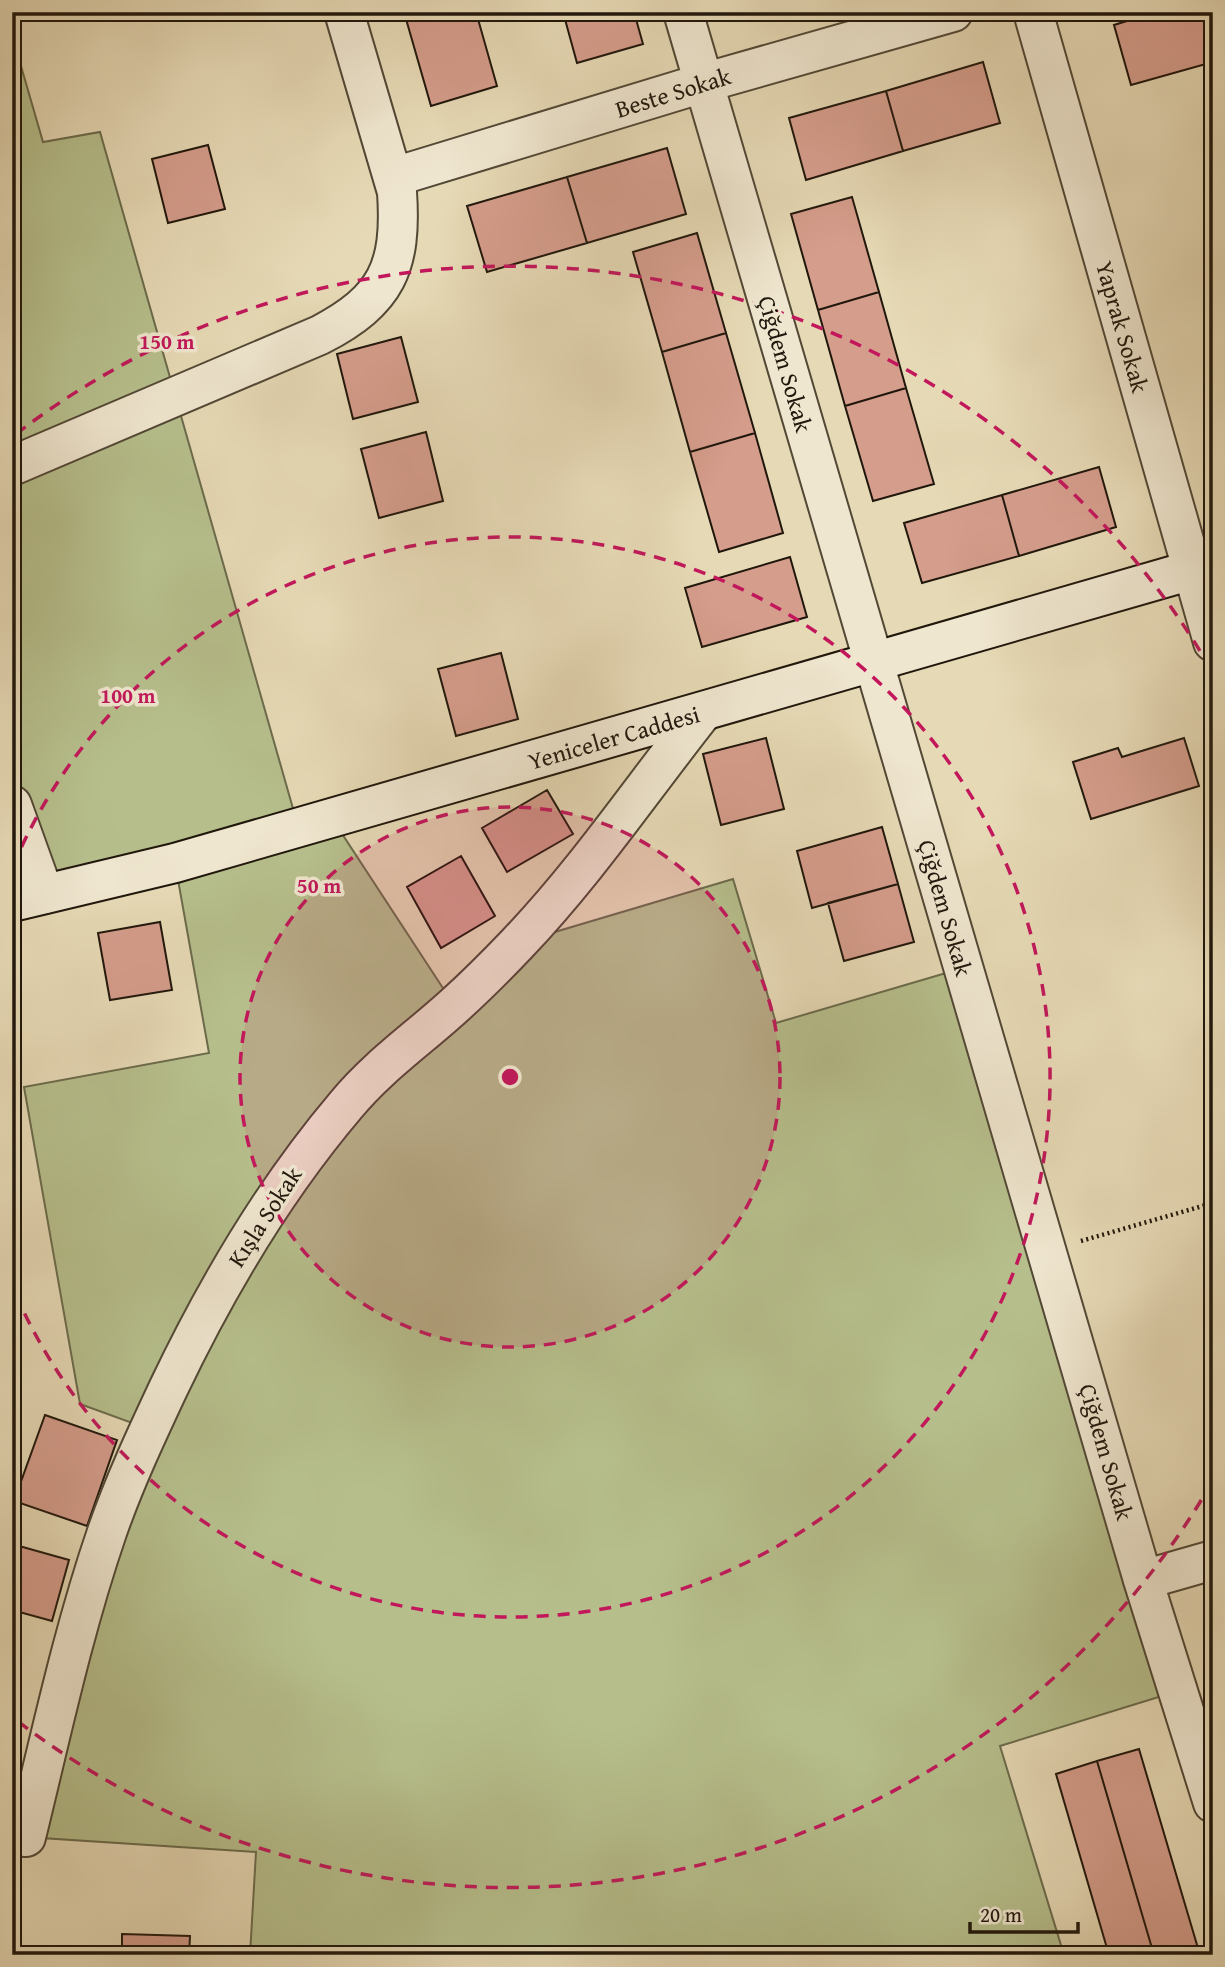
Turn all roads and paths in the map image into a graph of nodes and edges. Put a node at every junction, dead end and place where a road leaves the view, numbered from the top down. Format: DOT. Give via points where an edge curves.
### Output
graph roads {
  1 [pos="344,12"];
  2 [pos="682,12"];
  3 [pos="953,12"];
  4 [pos="1032,12"];
  5 [pos="703,83"];
  6 [pos="394,177"];
  7 [pos="12,466"];
  8 [pos="1202,567"];
  9 [pos="1213,642"];
  10 [pos="873,663"];
  11 [pos="702,713"];
  12 [pos="12,805"];
  13 [pos="28,898"];
  14 [pos="1213,1203"];
  15 [pos="1046,1251"];
  16 [pos="1213,1560"];
  17 [pos="1143,1580"];
  18 [pos="1213,1803"];
  19 [pos="19,1836"];
  1 -- 6 [label="street"];
  2 -- 5 [label="street, Çiğdem Sokak"];
  3 -- 5 [label="street, Beste Sokak"];
  4 -- 8 [label="street, Yaprak Sokak"];
  5 -- 6 [label="street, Beste Sokak"];
  5 -- 10 [label="street, Çiğdem Sokak"];
  6 -- 7 [label="street" via="398,217 387,278 366,306 345,322"];
  8 -- 9 [label="street, Yaprak Sokak"];
  8 -- 10 [label="street, Yeniceler Caddesi"];
  10 -- 11 [label="street, Yeniceler Caddesi"];
  10 -- 15 [label="street, Çiğdem Sokak"];
  11 -- 13 [label="street, Yeniceler Caddesi" via="175,863"];
  11 -- 19 [label="street, Kışla Sokak" via="518,943 348,1102 304,1157 221,1284 144,1439 108,1531"];
  12 -- 13 [label="street"];
  14 -- 15 [label="path"];
  15 -- 17 [label="street, Çiğdem Sokak"];
  16 -- 17 [label="street"];
  17 -- 18 [label="street, Çiğdem Sokak"];
}
